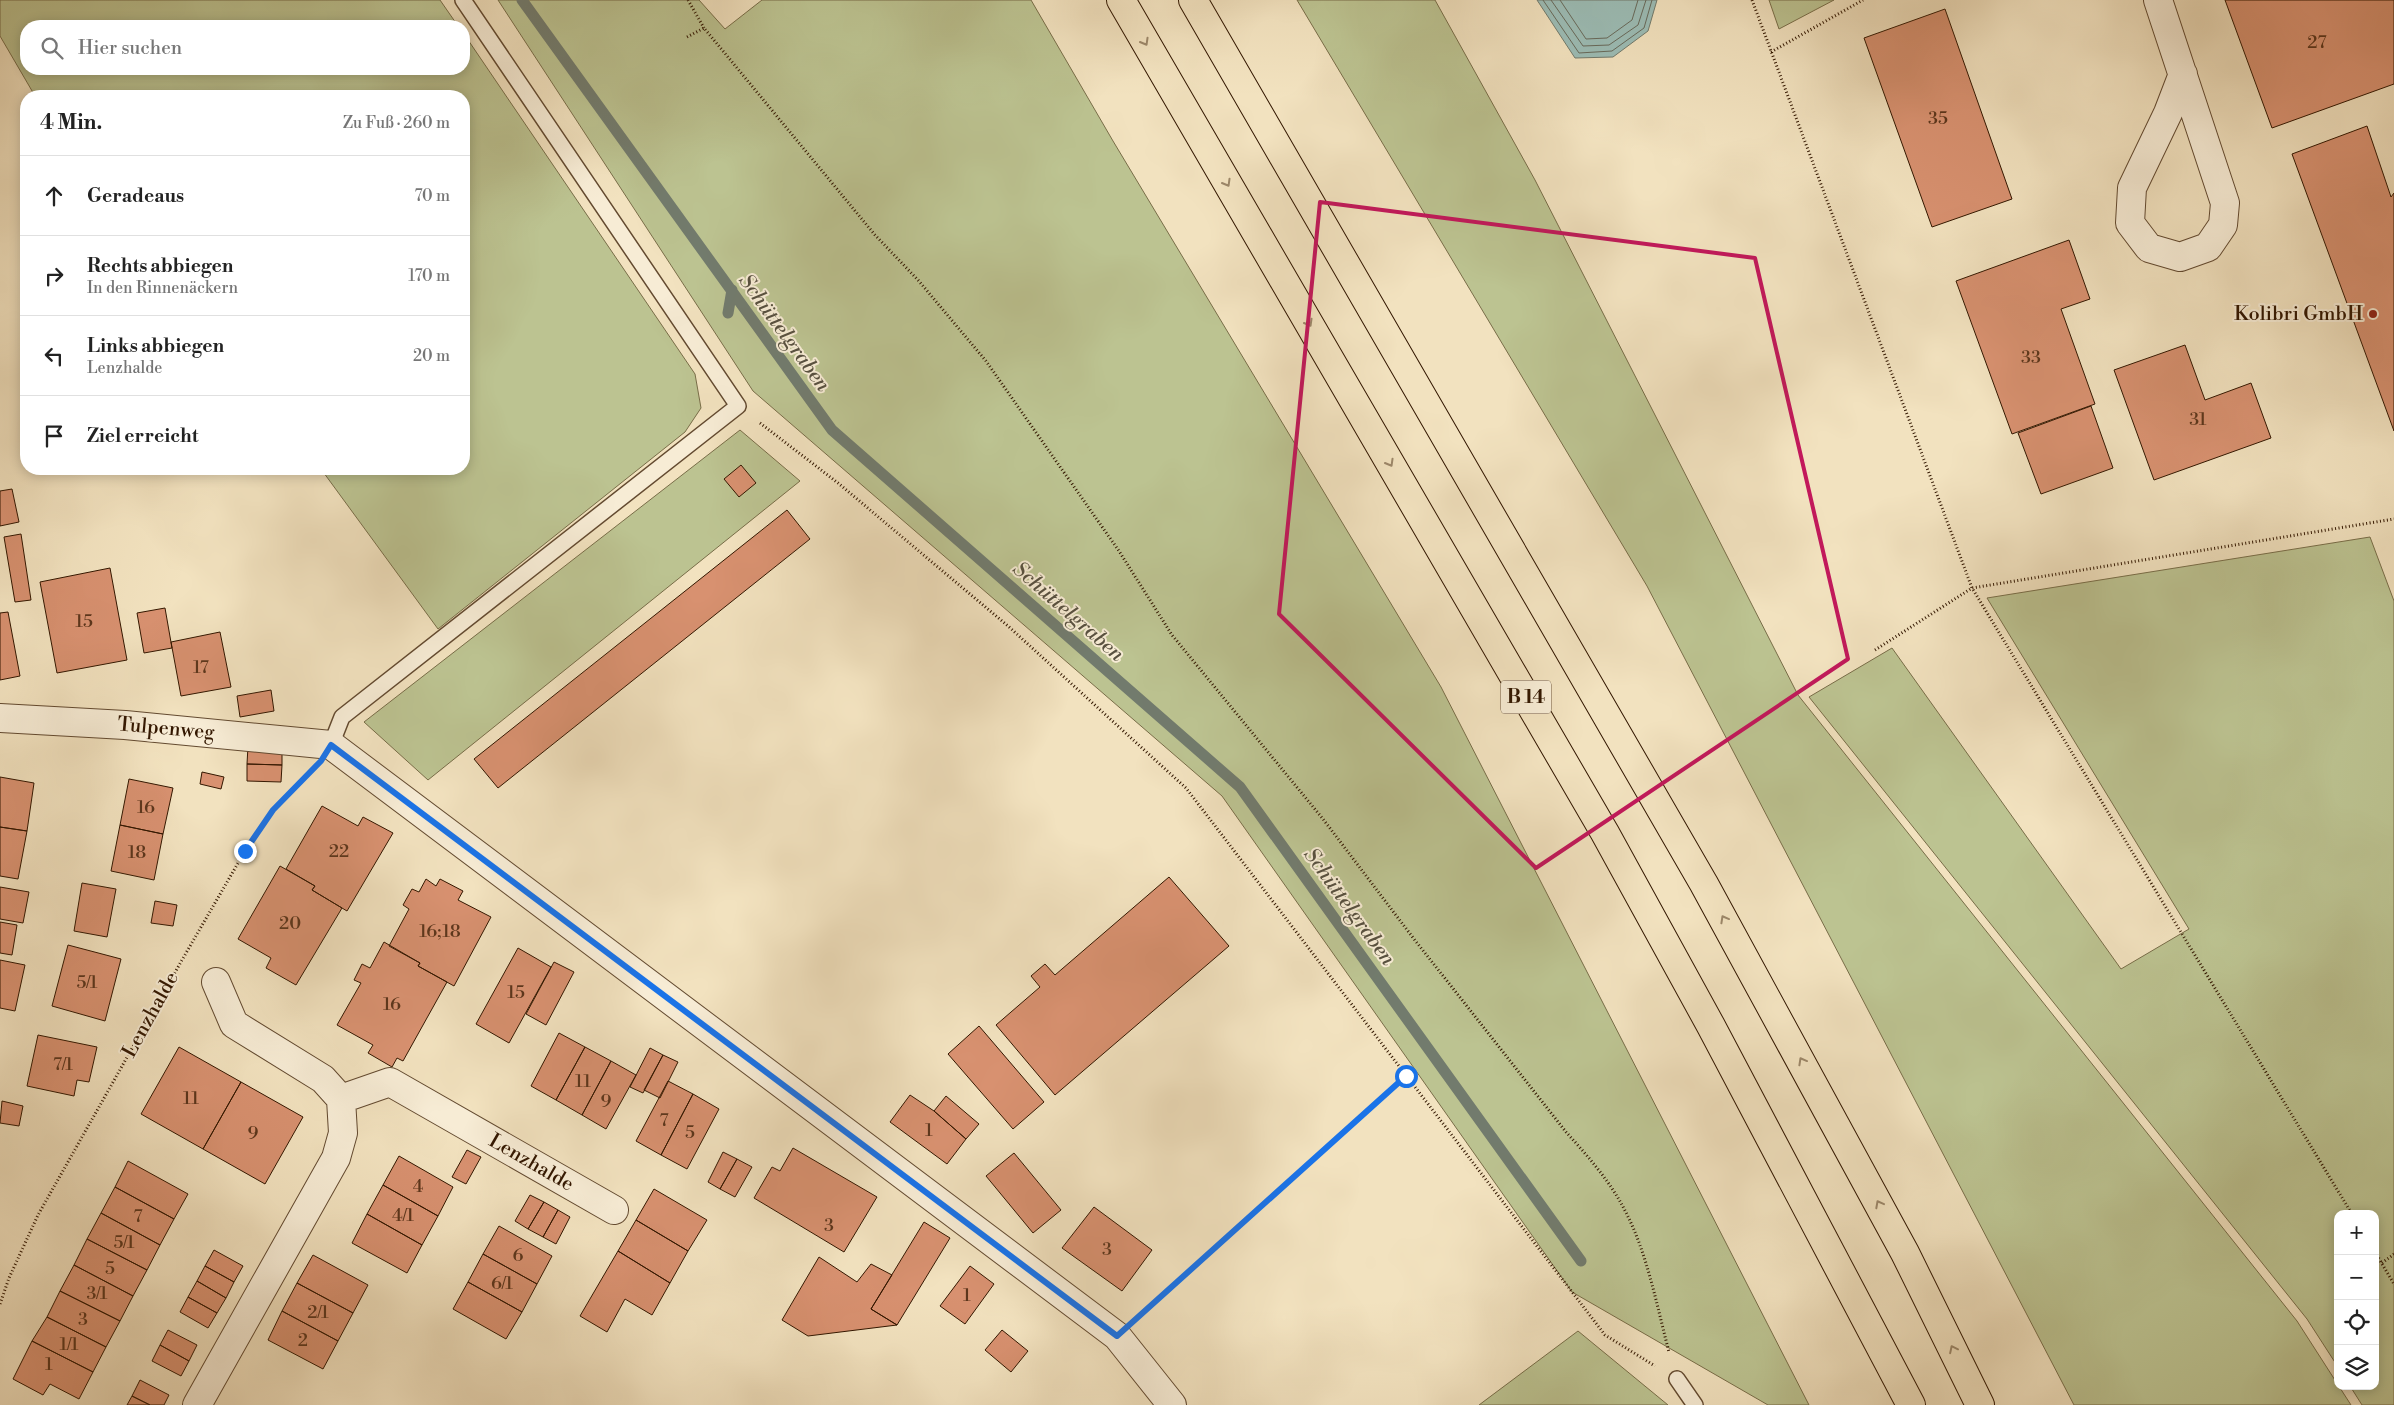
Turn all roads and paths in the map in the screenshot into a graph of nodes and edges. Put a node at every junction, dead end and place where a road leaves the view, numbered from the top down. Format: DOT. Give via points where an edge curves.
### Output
graph roads {
  1 [pos="463,0"];
  2 [pos="688,0"];
  3 [pos="1121,0"];
  4 [pos="1193,0"];
  5 [pos="1752,0"];
  6 [pos="1863,0"];
  7 [pos="2158,0"];
  8 [pos="704,28"];
  9 [pos="687,36"];
  10 [pos="1771,52"];
  11 [pos="2183,74"];
  12 [pos="738,406"];
  13 [pos="2394,519"];
  14 [pos="1972,588"];
  15 [pos="1875,650"];
  16 [pos="0,718"];
  17 [pos="331,745"];
  18 [pos="216,982"];
  19 [pos="1406,1076"];
  20 [pos="341,1099"];
  21 [pos="614,1210"];
  22 [pos="2350,1210"];
  23 [pos="2394,1254"];
  24 [pos="2377,1255"];
  25 [pos="2382,1263"];
  26 [pos="2394,1284"];
  27 [pos="0,1304"];
  28 [pos="1117,1336"];
  29 [pos="1676,1379"];
  30 [pos="1979,1401"];
  31 [pos="197,1405"];
  32 [pos="1172,1405"];
  33 [pos="1695,1405"];
  34 [pos="1911,1405"];
  1 -- 12 [label="lane"];
  2 -- 8 [label="path"];
  3 -- 34 [label="highway, B 14, one-way" via="1606,834"];
  30 -- 4 [label="highway, one-way" via="1901,1244 1704,884"];
  5 -- 10 [label="path"];
  6 -- 10 [label="path"];
  7 -- 11 [label="street"];
  8 -- 9 [label="path"];
  8 -- 29 [label="path" via="875,235 918,280 986,361 1119,551 1172,635 1323,819 1420,947 1585,1152 1622,1205 1645,1261"];
  10 -- 14 [label="path"];
  11 -- 11 [label="street" via="2226,203 2223,224 2208,246 2180,257 2149,248 2130,223 2132,188"];
  12 -- 17 [label="lane" via="342,717"];
  12 -- 19 [label="path" via="838,482 1008,626 1186,788"];
  13 -- 14 [label="path"];
  14 -- 15 [label="path"];
  14 -- 22 [label="path"];
  16 -- 17 [label="street, Tulpenweg" via="125,725"];
  17 -- 27 [label="path, Lenzhalde" via="321,761 273,810 245,851 38,1215"];
  17 -- 28 [label="street"];
  18 -- 20 [label="street" via="234,1024 323,1079"];
  19 -- 28 [label="path"];
  19 -- 29 [label="path" via="1605,1335"];
  20 -- 21 [label="street, Lenzhalde" via="390,1082"];
  20 -- 31 [label="street" via="343,1133 336,1158"];
  23 -- 25 [label="path"];
  24 -- 25 [label="path"];
  25 -- 26 [label="path"];
  28 -- 32 [label="street"];
  29 -- 33 [label="lane"];
}
